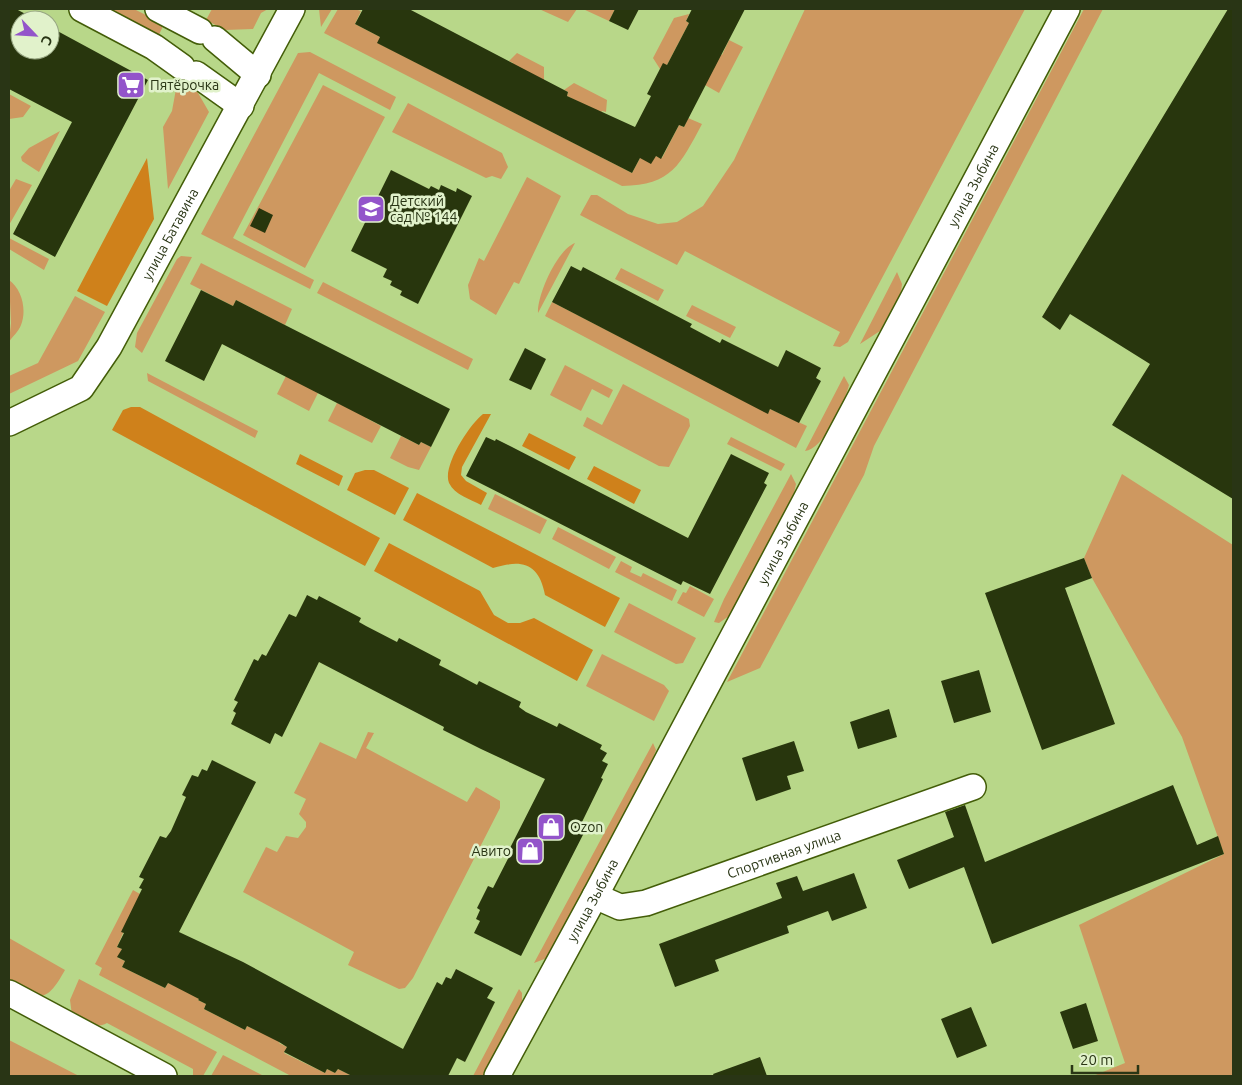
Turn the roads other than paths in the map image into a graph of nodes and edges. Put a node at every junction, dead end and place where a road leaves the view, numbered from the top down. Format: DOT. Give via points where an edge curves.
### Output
graph roads {
  1 [pos="82,9"];
  2 [pos="158,9"];
  3 [pos="292,9"];
  4 [pos="1068,9"];
  5 [pos="258,75"];
  6 [pos="241,106"];
  7 [pos="9,424"];
  8 [pos="973,787"];
  9 [pos="595,896"];
  10 [pos="9,993"];
  11 [pos="164,1076"];
  12 [pos="497,1076"];
  1 -- 6 [label="street" via="154,47"];
  2 -- 5 [label="street" via="207,35"];
  3 -- 5 [label="street, улица Батавина"];
  4 -- 9 [label="street, улица Зыбина"];
  5 -- 6 [label="street, улица Батавина"];
  6 -- 7 [label="street, улица Батавина" via="108,347 81,388"];
  8 -- 9 [label="street, Спортивная улица" via="646,903 620,907"];
  9 -- 12 [label="street, улица Зыбина"];
  10 -- 11 [label="street"];
}
